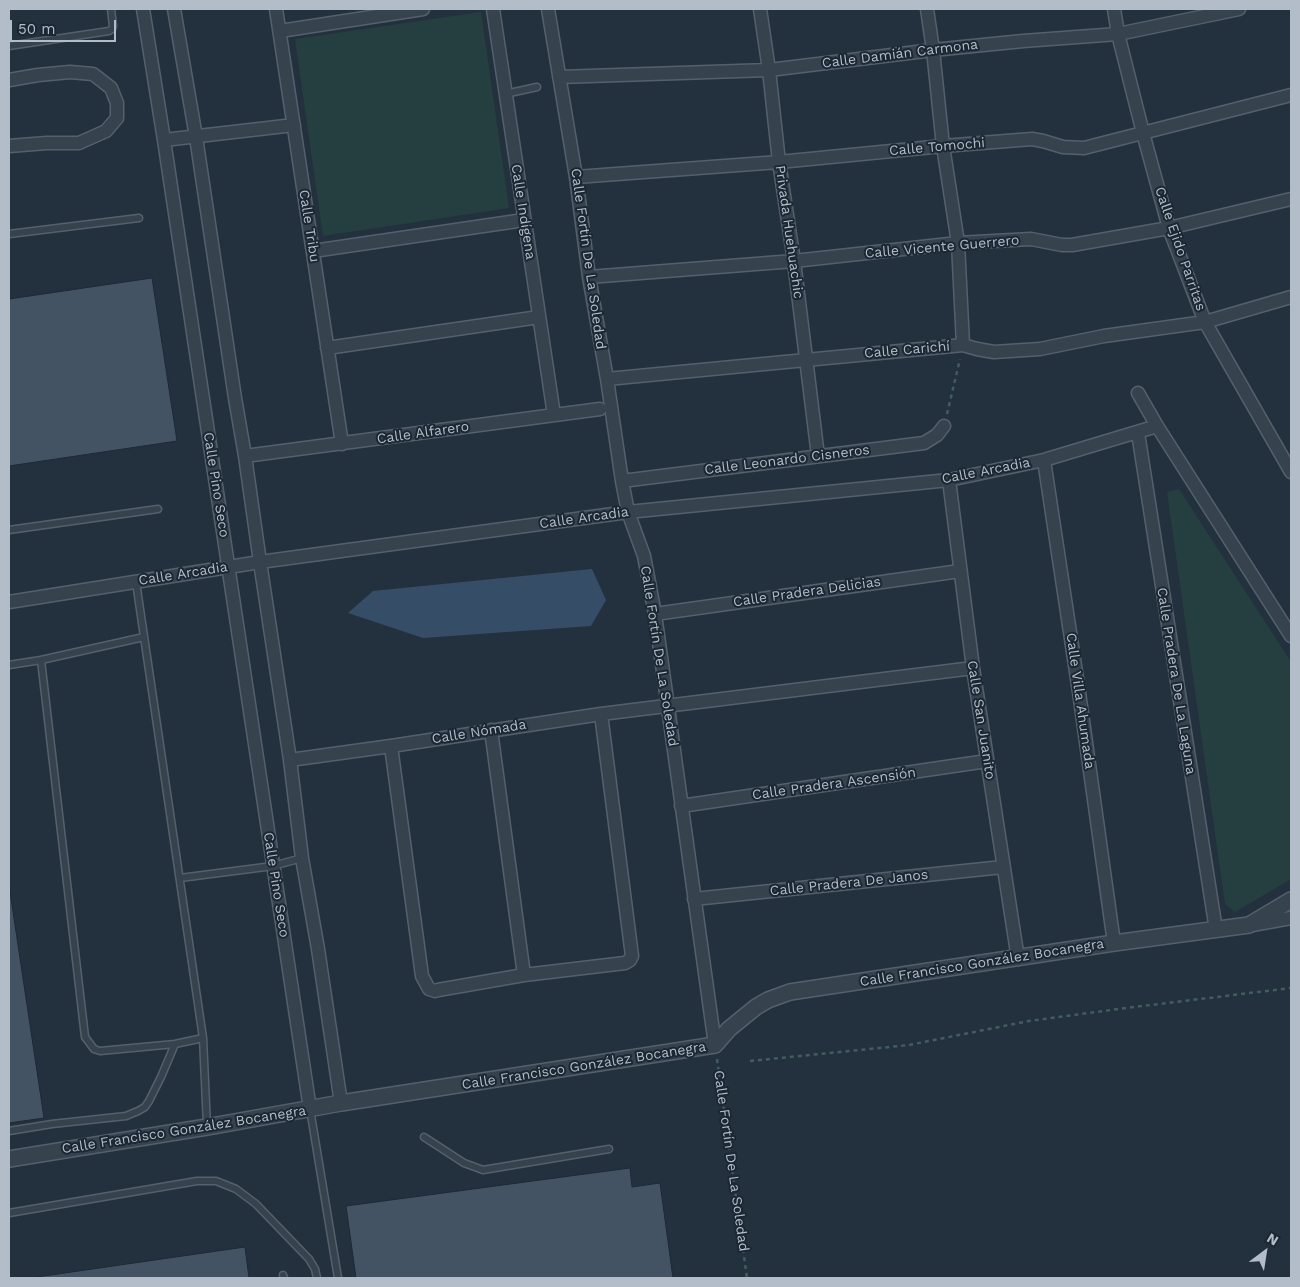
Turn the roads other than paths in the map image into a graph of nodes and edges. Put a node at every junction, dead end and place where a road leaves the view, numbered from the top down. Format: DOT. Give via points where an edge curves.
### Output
graph roads {
  1 [pos="111,9"];
  2 [pos="143,9"];
  3 [pos="174,9"];
  4 [pos="276,9"];
  5 [pos="423,9"];
  6 [pos="493,9"];
  7 [pos="548,9"];
  8 [pos="760,9"];
  9 [pos="927,9"];
  10 [pos="1114,9"];
  11 [pos="1239,9"];
  12 [pos="280,31"];
  13 [pos="1118,34"];
  14 [pos="9,46"];
  15 [pos="933,50"];
  16 [pos="769,70"];
  17 [pos="559,77"];
  18 [pos="9,80"];
  19 [pos="537,87"];
  20 [pos="505,94"];
  21 [pos="1291,95"];
  22 [pos="294,126"];
  23 [pos="1143,134"];
  24 [pos="196,137"];
  25 [pos="164,140"];
  26 [pos="9,146"];
  27 [pos="943,146"];
  28 [pos="779,162"];
  29 [pos="576,177"];
  30 [pos="1291,199"];
  31 [pos="139,218"];
  32 [pos="524,220"];
  33 [pos="1169,228"];
  34 [pos="9,234"];
  35 [pos="958,243"];
  36 [pos="313,251"];
  37 [pos="794,261"];
  38 [pos="589,277"];
  39 [pos="1291,297"];
  40 [pos="539,317"];
  41 [pos="1205,322"];
  42 [pos="963,345"];
  43 [pos="327,348"];
  44 [pos="806,360"];
  45 [pos="607,379"];
  46 [pos="1138,393"];
  47 [pos="600,409"];
  48 [pos="554,415"];
  49 [pos="944,426"];
  50 [pos="1157,426"];
  51 [pos="1138,433"];
  52 [pos="342,444"];
  53 [pos="245,456"];
  54 [pos="818,456"];
  55 [pos="1044,460"];
  56 [pos="1291,472"];
  57 [pos="949,480"];
  58 [pos="622,481"];
  59 [pos="158,509"];
  60 [pos="628,512"];
  61 [pos="9,530"];
  62 [pos="260,562"];
  63 [pos="228,567"];
  64 [pos="960,571"];
  65 [pos="136,582"];
  66 [pos="9,602"];
  67 [pos="655,614"];
  68 [pos="1291,636"];
  69 [pos="144,637"];
  70 [pos="41,660"];
  71 [pos="9,665"];
  72 [pos="973,668"];
  73 [pos="668,705"];
  74 [pos="601,714"];
  75 [pos="491,730"];
  76 [pos="391,746"];
  77 [pos="290,760"];
  78 [pos="987,762"];
  79 [pos="681,806"];
  80 [pos="302,858"];
  81 [pos="273,866"];
  82 [pos="1003,867"];
  83 [pos="180,878"];
  84 [pos="694,899"];
  85 [pos="1291,900"];
  86 [pos="1291,918"];
  87 [pos="1249,925"];
  88 [pos="1216,930"];
  89 [pos="1114,943"];
  90 [pos="1018,959"];
  91 [pos="524,974"];
  92 [pos="203,1038"];
  93 [pos="175,1044"];
  94 [pos="715,1046"];
  95 [pos="341,1104"];
  96 [pos="310,1109"];
  97 [pos="207,1127"];
  98 [pos="9,1131"];
  99 [pos="424,1137"];
  100 [pos="609,1149"];
  101 [pos="9,1159"];
  102 [pos="9,1213"];
  103 [pos="317,1278"];
  104 [pos="338,1278"];
  1 -- 14 [label="lane" via="113,26 106,32"];
  2 -- 25 [label="street, Calle Pino Seco"];
  3 -- 24 [label="street"];
  4 -- 12 [label="street, Calle Tribu"];
  5 -- 12 [label="street"];
  6 -- 20 [label="street, Calle Indígena"];
  7 -- 17 [label="street, Calle Fortín De La Soledad"];
  8 -- 16 [label="street, Privada Huehuachic"];
  9 -- 15 [label="street"];
  10 -- 13 [label="street, Calle Ejido Parritas"];
  11 -- 13 [label="street, Calle Damián Carmona"];
  12 -- 22 [label="street, Calle Tribu"];
  13 -- 15 [label="street, Calle Damián Carmona"];
  13 -- 23 [label="street, Calle Ejido Parritas"];
  15 -- 16 [label="street, Calle Damián Carmona"];
  15 -- 27 [label="street"];
  16 -- 17 [label="street, Calle Damián Carmona"];
  16 -- 28 [label="street, Privada Huehuachic"];
  17 -- 29 [label="street, Calle Fortín De La Soledad"];
  18 -- 26 [label="street" via="70,72 93,74 111,88 117,103 117,118 106,131 80,142"];
  19 -- 20 [label="lane"];
  20 -- 32 [label="street, Calle Indígena"];
  21 -- 23 [label="street, Calle Tomochi"];
  22 -- 24 [label="street"];
  22 -- 36 [label="street, Calle Tribu"];
  23 -- 27 [label="street, Calle Tomochi" via="1084,148 1063,147 1032,139"];
  23 -- 33 [label="street, Calle Ejido Parritas"];
  24 -- 25 [label="street"];
  24 -- 53 [label="street"];
  25 -- 63 [label="street, Calle Pino Seco"];
  27 -- 28 [label="street, Calle Tomochi"];
  27 -- 35 [label="street"];
  28 -- 29 [label="street, Calle Tomochi"];
  28 -- 37 [label="street, Privada Huehuachic"];
  29 -- 38 [label="street, Calle Fortín De La Soledad"];
  30 -- 33 [label="street, Calle Vicente Guerrero"];
  31 -- 34 [label="lane"];
  32 -- 36 [label="street"];
  32 -- 40 [label="street, Calle Indígena"];
  33 -- 35 [label="street, Calle Vicente Guerrero" via="1072,245 1031,239"];
  33 -- 41 [label="street, Calle Ejido Parritas"];
  35 -- 37 [label="street, Calle Vicente Guerrero"];
  35 -- 42 [label="street"];
  36 -- 43 [label="street, Calle Tribu"];
  37 -- 38 [label="street, Calle Vicente Guerrero"];
  37 -- 44 [label="street, Privada Huehuachic"];
  38 -- 45 [label="street, Calle Fortín De La Soledad"];
  39 -- 41 [label="street, Calle Carichí"];
  40 -- 43 [label="street"];
  40 -- 48 [label="street, Calle Indígena"];
  41 -- 42 [label="street, Calle Carichí" via="1040,349 994,352"];
  41 -- 56 [label="street, Calle Ejido Parritas"];
  42 -- 44 [label="street, Calle Carichí"];
  43 -- 52 [label="street, Calle Tribu"];
  44 -- 45 [label="street, Calle Carichí"];
  44 -- 54 [label="street, Privada Huehuachic"];
  45 -- 58 [label="street, Calle Fortín De La Soledad"];
  46 -- 50 [label="street"];
  47 -- 48 [label="street, Calle Alfarero"];
  48 -- 52 [label="street, Calle Alfarero"];
  49 -- 54 [label="street, Calle Leonardo Cisneros" via="924,443"];
  50 -- 51 [label="street, Calle Arcadia"];
  50 -- 68 [label="street"];
  51 -- 55 [label="street, Calle Arcadia"];
  51 -- 88 [label="street, Calle Pradera De La Laguna"];
  52 -- 53 [label="street, Calle Alfarero"];
  53 -- 62 [label="street"];
  54 -- 58 [label="street, Calle Leonardo Cisneros"];
  55 -- 57 [label="street, Calle Arcadia"];
  55 -- 89 [label="street, Calle Villa Ahumada"];
  57 -- 60 [label="street, Calle Arcadia"];
  57 -- 64 [label="street, Calle San Juanito"];
  58 -- 60 [label="street, Calle Fortín De La Soledad"];
  59 -- 61 [label="lane"];
  60 -- 62 [label="street, Calle Arcadia"];
  60 -- 67 [label="street, Calle Fortín De La Soledad" via="644,556"];
  62 -- 63 [label="street, Calle Arcadia"];
  62 -- 77 [label="street"];
  63 -- 65 [label="street, Calle Arcadia"];
  63 -- 81 [label="street, Calle Pino Seco"];
  64 -- 67 [label="street, Calle Pradera Delicias"];
  64 -- 72 [label="street, Calle San Juanito"];
  65 -- 66 [label="street, Calle Arcadia"];
  65 -- 69 [label="lane"];
  67 -- 73 [label="street, Calle Fortín De La Soledad"];
  69 -- 70 [label="lane"];
  69 -- 83 [label="lane"];
  70 -- 71 [label="lane"];
  70 -- 93 [label="lane" via="86,1037 100,1052"];
  72 -- 73 [label="street, Calle Nómada"];
  72 -- 78 [label="street, Calle San Juanito"];
  73 -- 74 [label="street, Calle Nómada"];
  73 -- 79 [label="street, Calle Fortín De La Soledad"];
  74 -- 75 [label="street, Calle Nómada"];
  74 -- 91 [label="street" via="631,959 625,963"];
  75 -- 76 [label="street, Calle Nómada"];
  75 -- 91 [label="street"];
  76 -- 77 [label="street, Calle Nómada"];
  76 -- 91 [label="street" via="422,976 429,989 435,991"];
  77 -- 80 [label="street"];
  78 -- 79 [label="street, Calle Pradera Ascensión"];
  78 -- 82 [label="street, Calle San Juanito"];
  79 -- 84 [label="street, Calle Fortín De La Soledad"];
  80 -- 81 [label="lane"];
  80 -- 95 [label="street"];
  81 -- 83 [label="lane"];
  81 -- 96 [label="street, Calle Pino Seco"];
  82 -- 84 [label="street, Calle Pradera De Janos"];
  82 -- 90 [label="street, Calle San Juanito"];
  83 -- 92 [label="lane"];
  84 -- 94 [label="street, Calle Fortín De La Soledad"];
  85 -- 87 [label="street"];
  86 -- 87 [label="street, Calle Francisco González Bocanegra"];
  87 -- 88 [label="street, Calle Francisco González Bocanegra"];
  88 -- 89 [label="street, Calle Francisco González Bocanegra"];
  89 -- 90 [label="street, Calle Francisco González Bocanegra"];
  90 -- 94 [label="street, Calle Francisco González Bocanegra" via="790,992 756,1007 729,1029"];
  92 -- 93 [label="lane"];
  92 -- 97 [label="lane"];
  93 -- 98 [label="lane" via="149,1100 138,1112"];
  94 -- 95 [label="street, Calle Francisco González Bocanegra"];
  95 -- 96 [label="street, Calle Francisco González Bocanegra"];
  96 -- 97 [label="street, Calle Francisco González Bocanegra"];
  96 -- 104 [label="lane"];
  97 -- 101 [label="street, Calle Francisco González Bocanegra"];
  99 -- 100 [label="lane" via="464,1163 483,1170"];
  102 -- 103 [label="lane" via="197,1181 216,1181 236,1188 256,1204 309,1259"];
}
